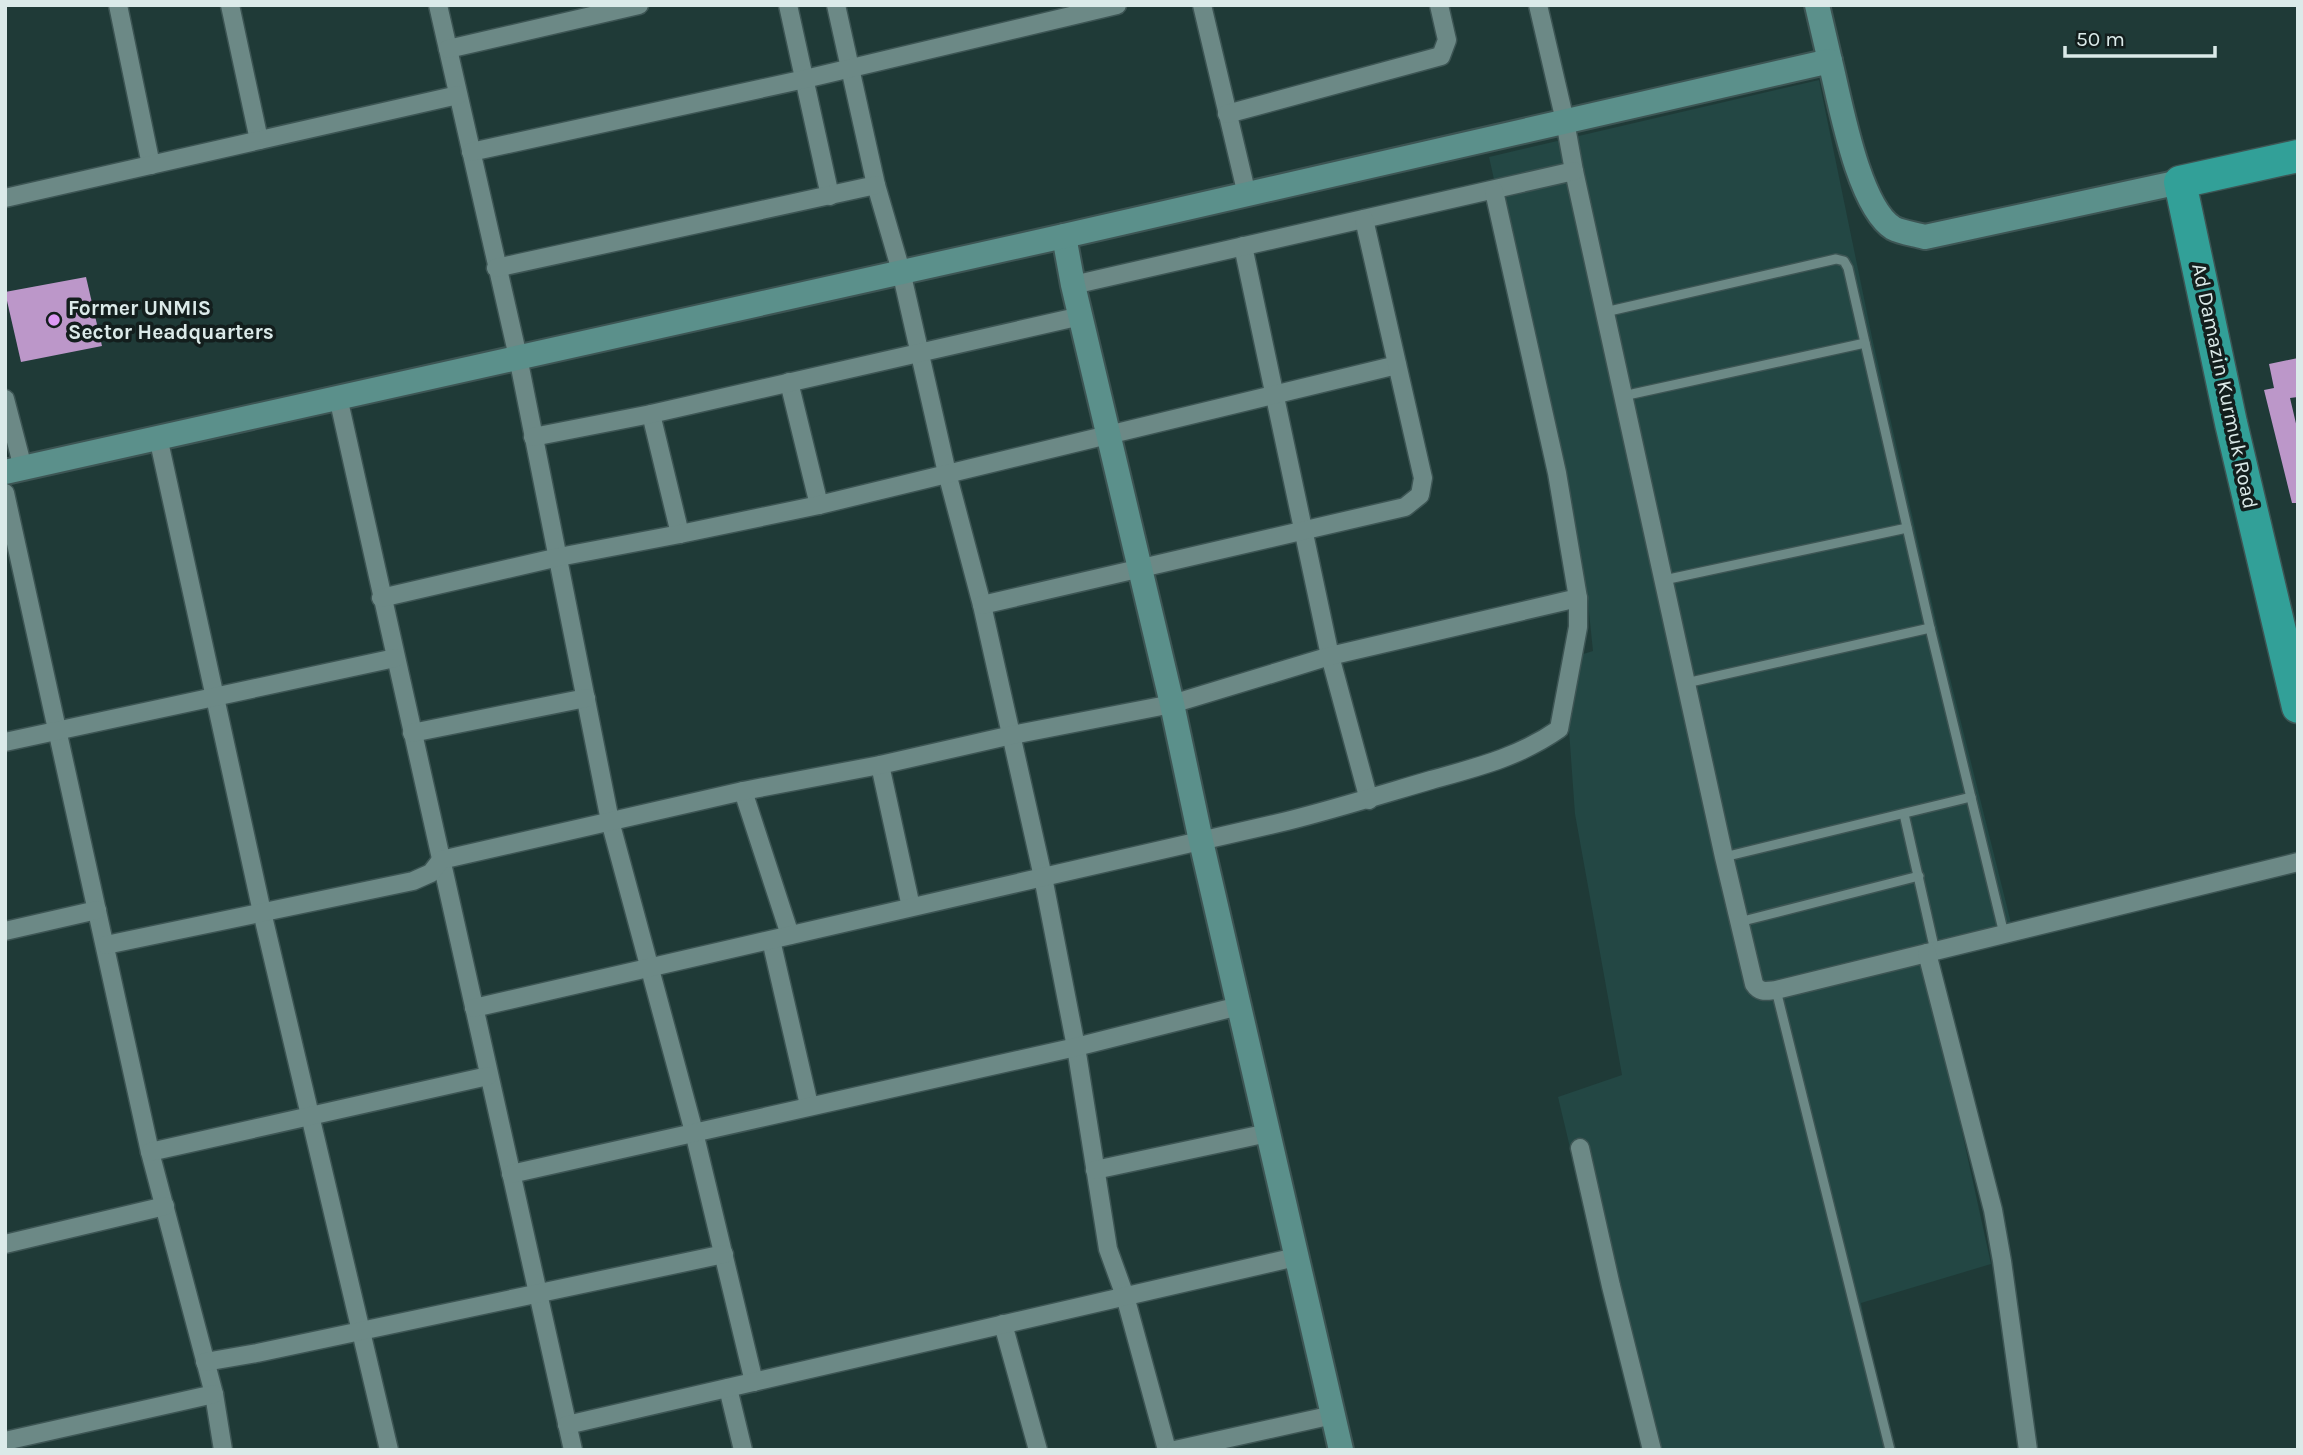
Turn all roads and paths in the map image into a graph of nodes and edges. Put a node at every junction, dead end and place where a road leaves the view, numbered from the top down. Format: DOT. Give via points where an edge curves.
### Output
graph roads {
  1 [pos="117,5"];
  2 [pos="230,5"];
  3 [pos="438,5"];
  4 [pos="639,5"];
  5 [pos="788,5"];
  6 [pos="836,5"];
  7 [pos="1117,5"];
  8 [pos="1202,5"];
  9 [pos="1439,5"];
  10 [pos="1538,5"];
  11 [pos="1817,5"];
  12 [pos="448,49"];
  13 [pos="1830,61"];
  14 [pos="851,68"];
  15 [pos="805,79"];
  16 [pos="458,95"];
  17 [pos="1227,114"];
  18 [pos="1565,121"];
  19 [pos="258,140"];
  20 [pos="471,152"];
  21 [pos="2298,156"];
  22 [pos="151,164"];
  23 [pos="1574,171"];
  24 [pos="2180,182"];
  25 [pos="876,185"];
  26 [pos="1494,191"];
  27 [pos="1247,195"];
  28 [pos="830,196"];
  29 [pos="5,198"];
  30 [pos="1364,219"];
  31 [pos="1064,236"];
  32 [pos="1243,246"];
  33 [pos="496,268"];
  34 [pos="901,271"];
  35 [pos="1073,285"];
  36 [pos="1605,312"];
  37 [pos="1081,316"];
  38 [pos="1865,343"];
  39 [pos="919,353"];
  40 [pos="518,357"];
  41 [pos="1397,365"];
  42 [pos="789,382"];
  43 [pos="1275,395"];
  44 [pos="1623,396"];
  45 [pos="338,397"];
  46 [pos="5,399"];
  47 [pos="651,414"];
  48 [pos="9,425"];
  49 [pos="1108,434"];
  50 [pos="158,437"];
  51 [pos="533,437"];
  52 [pos="14,470"];
  53 [pos="947,473"];
  54 [pos="5,493"];
  55 [pos="819,505"];
  56 [pos="1907,528"];
  57 [pos="1304,531"];
  58 [pos="680,534"];
  59 [pos="11,539"];
  60 [pos="559,557"];
  61 [pos="1139,569"];
  62 [pos="1664,580"];
  63 [pos="382,597"];
  64 [pos="1578,598"];
  65 [pos="982,606"];
  66 [pos="1930,628"];
  67 [pos="1330,656"];
  68 [pos="395,658"];
  69 [pos="1686,683"];
  70 [pos="216,698"];
  71 [pos="586,698"];
  72 [pos="1172,704"];
  73 [pos="2298,707"];
  74 [pos="58,731"];
  75 [pos="412,733"];
  76 [pos="1012,735"];
  77 [pos="5,742"];
  78 [pos="880,765"];
  79 [pos="743,791"];
  80 [pos="1971,797"];
  81 [pos="1369,800"];
  82 [pos="1904,814"];
  83 [pos="610,821"];
  84 [pos="1201,841"];
  85 [pos="1724,857"];
  86 [pos="440,860"];
  87 [pos="2298,862"];
  88 [pos="1919,876"];
  89 [pos="1043,877"];
  90 [pos="911,908"];
  91 [pos="97,910"];
  92 [pos="262,912"];
  93 [pos="1739,922"];
  94 [pos="5,931"];
  95 [pos="2004,934"];
  96 [pos="790,935"];
  97 [pos="771,940"];
  98 [pos="106,945"];
  99 [pos="1931,952"];
  100 [pos="649,969"];
  101 [pos="1776,990"];
  102 [pos="1239,1006"];
  103 [pos="474,1009"];
  104 [pos="1076,1047"];
  105 [pos="488,1076"];
  106 [pos="809,1105"];
  107 [pos="312,1116"];
  108 [pos="694,1132"];
  109 [pos="1268,1133"];
  110 [pos="1580,1148"];
  111 [pos="150,1152"];
  112 [pos="1095,1170"];
  113 [pos="511,1174"];
  114 [pos="165,1206"];
  115 [pos="5,1244"];
  116 [pos="724,1254"];
  117 [pos="1296,1257"];
  118 [pos="538,1294"];
  119 [pos="1125,1296"];
  120 [pos="1003,1324"];
  121 [pos="362,1331"];
  122 [pos="205,1362"];
  123 [pos="754,1382"];
  124 [pos="728,1388"];
  125 [pos="214,1394"];
  126 [pos="1333,1415"];
  127 [pos="567,1425"];
  128 [pos="5,1441"];
  129 [pos="223,1450"];
  130 [pos="389,1450"];
  131 [pos="573,1450"];
  132 [pos="743,1450"];
  133 [pos="1038,1450"];
  134 [pos="1167,1450"];
  135 [pos="1175,1450"];
  136 [pos="1341,1450"];
  137 [pos="1652,1450"];
  138 [pos="1890,1450"];
  139 [pos="2028,1450"];
  1 -- 22 [label="street"];
  2 -- 19 [label="street"];
  3 -- 12 [label="street"];
  4 -- 12 [label="street"];
  5 -- 15 [label="street"];
  6 -- 14 [label="street"];
  7 -- 14 [label="street"];
  8 -- 17 [label="street"];
  9 -- 17 [label="street" via="1447,40 1441,56"];
  10 -- 18 [label="street"];
  11 -- 13 [label="street"];
  12 -- 16 [label="street"];
  13 -- 18 [label="street"];
  13 -- 24 [label="street" via="1858,172 1872,203 1893,228 1925,237"];
  14 -- 15 [label="street"];
  14 -- 25 [label="street"];
  15 -- 20 [label="street"];
  15 -- 28 [label="street"];
  16 -- 19 [label="street"];
  16 -- 20 [label="street"];
  17 -- 27 [label="street"];
  18 -- 23 [label="street"];
  18 -- 27 [label="street"];
  19 -- 22 [label="street"];
  20 -- 33 [label="street"];
  21 -- 24 [label="highway"];
  22 -- 29 [label="street"];
  23 -- 26 [label="street"];
  23 -- 36 [label="street"];
  24 -- 73 [label="highway, Ad Damazin Kurmuk Road"];
  25 -- 28 [label="street"];
  25 -- 34 [label="street"];
  26 -- 30 [label="street"];
  26 -- 64 [label="street" via="1557,473"];
  27 -- 31 [label="street"];
  28 -- 33 [label="street"];
  30 -- 32 [label="street"];
  30 -- 41 [label="street"];
  31 -- 34 [label="street"];
  31 -- 35 [label="street"];
  32 -- 35 [label="street"];
  32 -- 43 [label="street"];
  33 -- 40 [label="street"];
  34 -- 39 [label="street"];
  34 -- 40 [label="street"];
  35 -- 37 [label="street"];
  36 -- 38 [label="lane" via="1836,259 1848,268"];
  36 -- 44 [label="street"];
  37 -- 39 [label="street"];
  37 -- 49 [label="street"];
  38 -- 44 [label="lane"];
  38 -- 56 [label="lane"];
  39 -- 42 [label="street"];
  39 -- 53 [label="street"];
  40 -- 45 [label="street"];
  40 -- 51 [label="street"];
  41 -- 43 [label="street"];
  41 -- 57 [label="street" via="1423,478 1420,495 1405,507"];
  42 -- 47 [label="street"];
  42 -- 55 [label="street"];
  43 -- 49 [label="street"];
  43 -- 57 [label="street"];
  44 -- 62 [label="street"];
  45 -- 50 [label="street"];
  45 -- 63 [label="street"];
  46 -- 48 [label="street"];
  47 -- 51 [label="street"];
  47 -- 58 [label="street"];
  48 -- 52 [label="street"];
  49 -- 53 [label="street"];
  49 -- 61 [label="street"];
  50 -- 52 [label="street"];
  50 -- 70 [label="street"];
  51 -- 60 [label="street"];
  53 -- 55 [label="street"];
  53 -- 65 [label="street"];
  54 -- 59 [label="street"];
  55 -- 58 [label="street"];
  56 -- 62 [label="lane"];
  56 -- 66 [label="lane"];
  57 -- 61 [label="street"];
  57 -- 67 [label="street"];
  58 -- 60 [label="street"];
  59 -- 74 [label="street"];
  60 -- 63 [label="street"];
  60 -- 71 [label="street"];
  61 -- 65 [label="street"];
  61 -- 72 [label="street"];
  62 -- 69 [label="street"];
  63 -- 68 [label="street"];
  64 -- 67 [label="street"];
  64 -- 81 [label="street" via="1578,627 1559,729 1535,746"];
  65 -- 76 [label="street"];
  66 -- 69 [label="lane"];
  66 -- 80 [label="lane"];
  67 -- 72 [label="street"];
  67 -- 81 [label="street"];
  68 -- 70 [label="street"];
  68 -- 75 [label="street"];
  69 -- 85 [label="street"];
  70 -- 74 [label="street"];
  70 -- 92 [label="street"];
  71 -- 75 [label="street"];
  71 -- 83 [label="street"];
  72 -- 76 [label="street"];
  72 -- 84 [label="street"];
  74 -- 77 [label="street"];
  74 -- 91 [label="street"];
  75 -- 86 [label="street"];
  76 -- 78 [label="street"];
  76 -- 89 [label="street"];
  78 -- 79 [label="street"];
  78 -- 90 [label="street"];
  79 -- 83 [label="street"];
  79 -- 96 [label="street"];
  80 -- 82 [label="lane"];
  80 -- 95 [label="lane"];
  81 -- 84 [label="street"];
  82 -- 85 [label="lane"];
  82 -- 88 [label="lane"];
  83 -- 86 [label="street"];
  83 -- 100 [label="street"];
  84 -- 89 [label="street"];
  84 -- 102 [label="street"];
  85 -- 93 [label="street"];
  86 -- 92 [label="street" via="431,873 413,881"];
  86 -- 103 [label="street"];
  87 -- 95 [label="street"];
  88 -- 93 [label="lane"];
  88 -- 99 [label="lane"];
  89 -- 90 [label="street"];
  89 -- 104 [label="street"];
  90 -- 96 [label="street"];
  91 -- 94 [label="street"];
  91 -- 98 [label="street"];
  92 -- 98 [label="street"];
  92 -- 107 [label="street"];
  93 -- 101 [label="street" via="1755,984 1760,990"];
  95 -- 99 [label="street"];
  96 -- 97 [label="street"];
  97 -- 100 [label="street"];
  97 -- 106 [label="street"];
  98 -- 111 [label="street"];
  99 -- 101 [label="street"];
  99 -- 139 [label="street" via="1993,1210"];
  100 -- 103 [label="street"];
  100 -- 108 [label="street"];
  101 -- 138 [label="lane"];
  102 -- 104 [label="street"];
  102 -- 109 [label="street"];
  103 -- 105 [label="street"];
  104 -- 106 [label="street"];
  104 -- 112 [label="street"];
  105 -- 107 [label="street"];
  105 -- 113 [label="street"];
  106 -- 108 [label="street"];
  107 -- 111 [label="street"];
  107 -- 121 [label="street"];
  108 -- 113 [label="street"];
  108 -- 116 [label="street"];
  109 -- 112 [label="street"];
  109 -- 117 [label="street"];
  110 -- 137 [label="street"];
  111 -- 114 [label="street"];
  112 -- 119 [label="street" via="1108,1249"];
  113 -- 118 [label="street"];
  114 -- 115 [label="street"];
  114 -- 122 [label="street"];
  116 -- 118 [label="street"];
  116 -- 123 [label="street"];
  117 -- 119 [label="street"];
  117 -- 126 [label="street"];
  118 -- 121 [label="street"];
  118 -- 127 [label="street"];
  119 -- 120 [label="street"];
  119 -- 134 [label="street"];
  120 -- 123 [label="street"];
  120 -- 133 [label="street"];
  121 -- 122 [label="street"];
  121 -- 130 [label="street"];
  122 -- 125 [label="street"];
  123 -- 124 [label="street"];
  124 -- 127 [label="street"];
  124 -- 132 [label="street"];
  125 -- 128 [label="street"];
  125 -- 129 [label="street"];
  126 -- 135 [label="street"];
  126 -- 136 [label="street"];
  127 -- 131 [label="street"];
}
